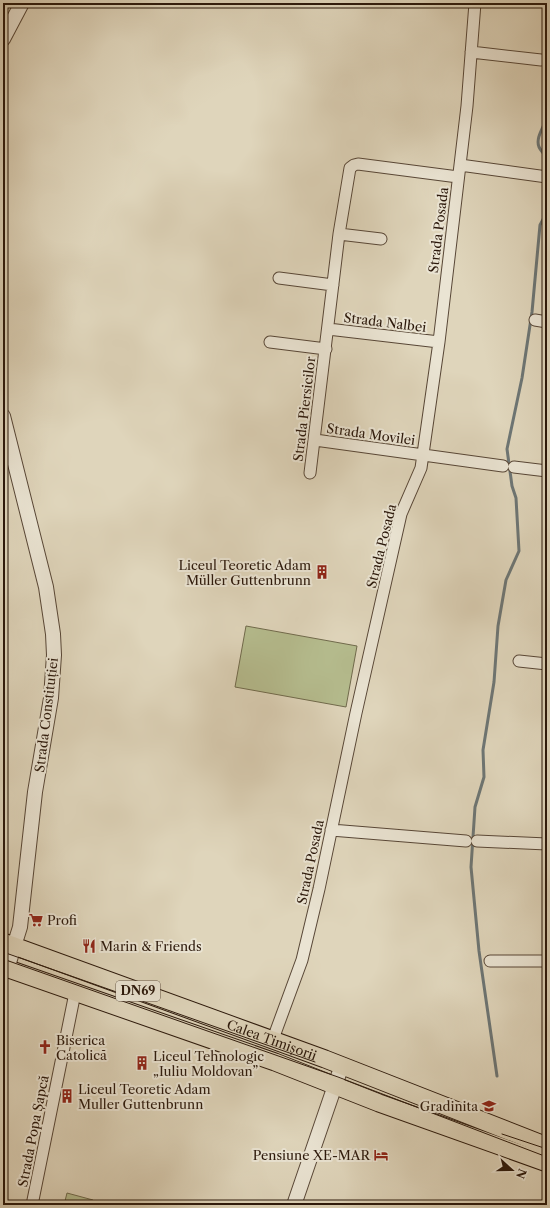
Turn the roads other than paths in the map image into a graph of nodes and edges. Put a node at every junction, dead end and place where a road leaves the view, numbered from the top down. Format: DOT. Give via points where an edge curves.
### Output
graph roads {
  1 [pos="22,3"];
  2 [pos="475,3"];
  3 [pos="3,39"];
  4 [pos="471,52"];
  5 [pos="541,60"];
  6 [pos="460,165"];
  7 [pos="458,177"];
  8 [pos="547,177"];
  9 [pos="339,234"];
  10 [pos="381,239"];
  11 [pos="279,278"];
  12 [pos="333,285"];
  13 [pos="536,320"];
  14 [pos="547,322"];
  15 [pos="328,329"];
  16 [pos="270,342"];
  17 [pos="439,342"];
  18 [pos="326,349"];
  19 [pos="3,416"];
  20 [pos="315,440"];
  21 [pos="424,456"];
  22 [pos="547,472"];
  23 [pos="310,473"];
  24 [pos="518,661"];
  25 [pos="547,664"];
  26 [pos="331,830"];
  27 [pos="547,844"];
  28 [pos="9,944"];
  29 [pos="547,960"];
  30 [pos="490,961"];
  31 [pos="5,968"];
  32 [pos="75,993"];
  33 [pos="273,1039"];
  34 [pos="342,1065"];
  35 [pos="335,1085"];
  36 [pos="544,1143"];
  37 [pos="523,1155"];
  38 [pos="547,1163"];
  39 [pos="32,1205"];
  40 [pos="294,1205"];
  1 -- 3 [label="street"];
  2 -- 4 [label="street, Strada Posada"];
  4 -- 5 [label="street"];
  4 -- 6 [label="street, Strada Posada"];
  6 -- 7 [label="street, Strada Posada"];
  6 -- 8 [label="street"];
  7 -- 9 [label="street, Strada Piersicilor" via="354,165 350,168 348,176"];
  7 -- 17 [label="street, Strada Posada"];
  9 -- 10 [label="street"];
  9 -- 12 [label="street, Strada Piersicilor"];
  11 -- 12 [label="street"];
  12 -- 15 [label="street, Strada Piersicilor"];
  13 -- 14 [label="street"];
  15 -- 17 [label="street, Strada Nalbei"];
  15 -- 18 [label="street, Strada Piersicilor"];
  16 -- 18 [label="street, Strada Piersicilor"];
  17 -- 21 [label="street, Strada Posada"];
  18 -- 20 [label="street, Strada Piersicilor"];
  19 -- 28 [label="street, Strada Constituției" via="46,588 54,656 20,927"];
  20 -- 21 [label="street, Strada Movilei"];
  20 -- 23 [label="street, Strada Piersicilor"];
  21 -- 22 [label="street, Strada Movilei"];
  21 -- 26 [label="street, Strada Posada" via="420,472 401,514"];
  24 -- 25 [label="street"];
  26 -- 27 [label="street"];
  26 -- 33 [label="street, Strada Posada" via="302,960"];
  28 -- 31 [label="street, Strada Constituției"];
  28 -- 33 [label="main road, Calea Timișorii / DN69"];
  29 -- 30 [label="street"];
  31 -- 32 [label="main road, Calea Timișorii / DN69"];
  32 -- 35 [label="main road, Calea Timișorii / DN69" via="276,1062"];
  32 -- 39 [label="street, Strada Popa Șapcă"];
  33 -- 34 [label="main road, Calea Timișorii / DN69"];
  34 -- 35 [label="street"];
  34 -- 36 [label="main road, Calea Timișorii / DN69"];
  35 -- 37 [label="main road, Calea Timișorii / DN69"];
  35 -- 40 [label="street"];
  36 -- 37 [label="street" via="527,1149"];
  37 -- 38 [label="main road, DN69"];
}
